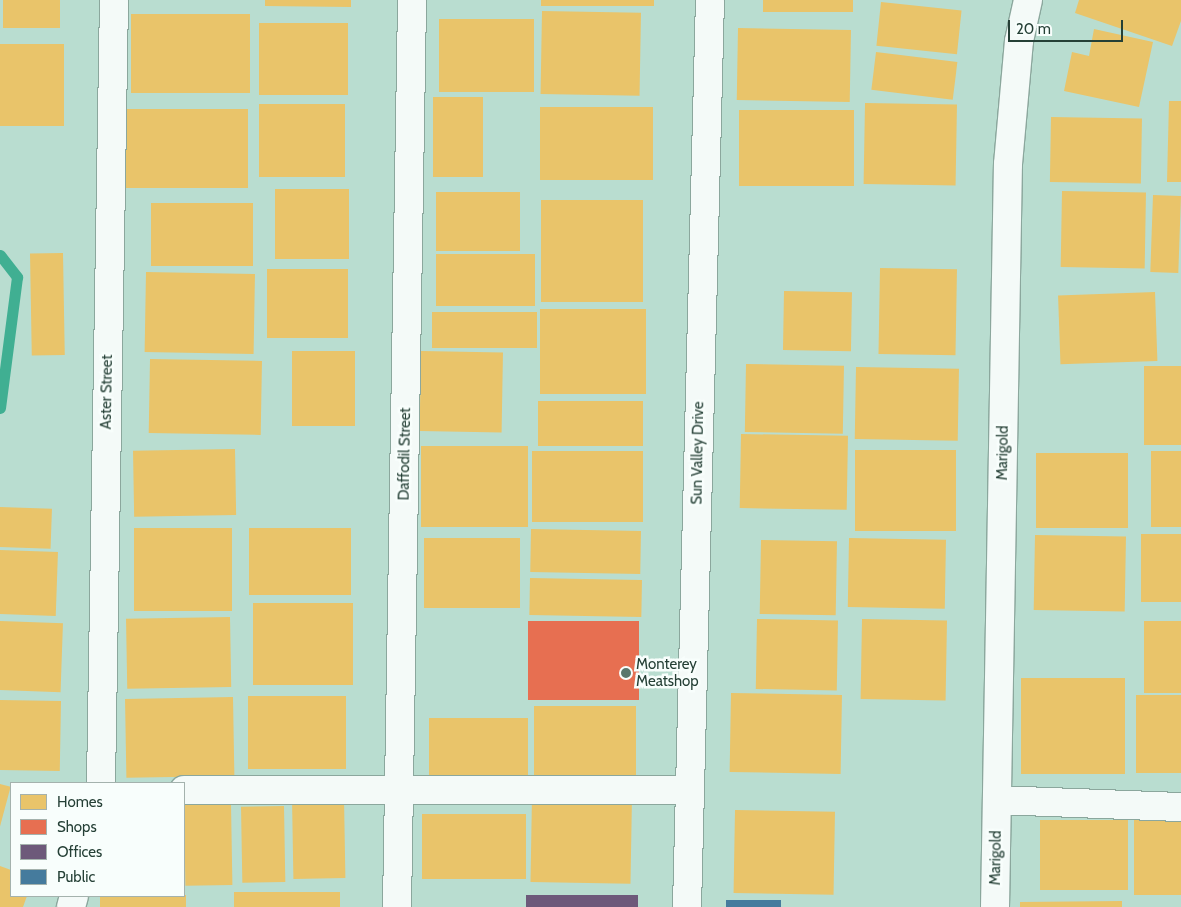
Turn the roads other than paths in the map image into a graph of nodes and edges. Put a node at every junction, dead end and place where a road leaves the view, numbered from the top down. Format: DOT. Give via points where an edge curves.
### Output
graph roads {
  1 [pos="114,0"];
  2 [pos="412,0"];
  3 [pos="710,0"];
  4 [pos="1028,0"];
  5 [pos="101,782"];
  6 [pos="185,790"];
  7 [pos="400,790"];
  8 [pos="689,790"];
  9 [pos="997,800"];
  10 [pos="1181,807"];
  11 [pos="397,907"];
  12 [pos="687,907"];
  13 [pos="995,907"];
  1 -- 5 [label="street, Aster Street"];
  2 -- 7 [label="street, Daffodil Street"];
  3 -- 8 [label="street, Sun Valley Drive"];
  4 -- 9 [label="street, Marigold" via="1019,41 1008,164"];
  6 -- 7 [label="street"];
  7 -- 8 [label="street"];
  7 -- 11 [label="street, Daffodil Street"];
  8 -- 12 [label="street, Sun Valley Drive"];
  9 -- 10 [label="street"];
  9 -- 13 [label="street, Marigold"];
}
